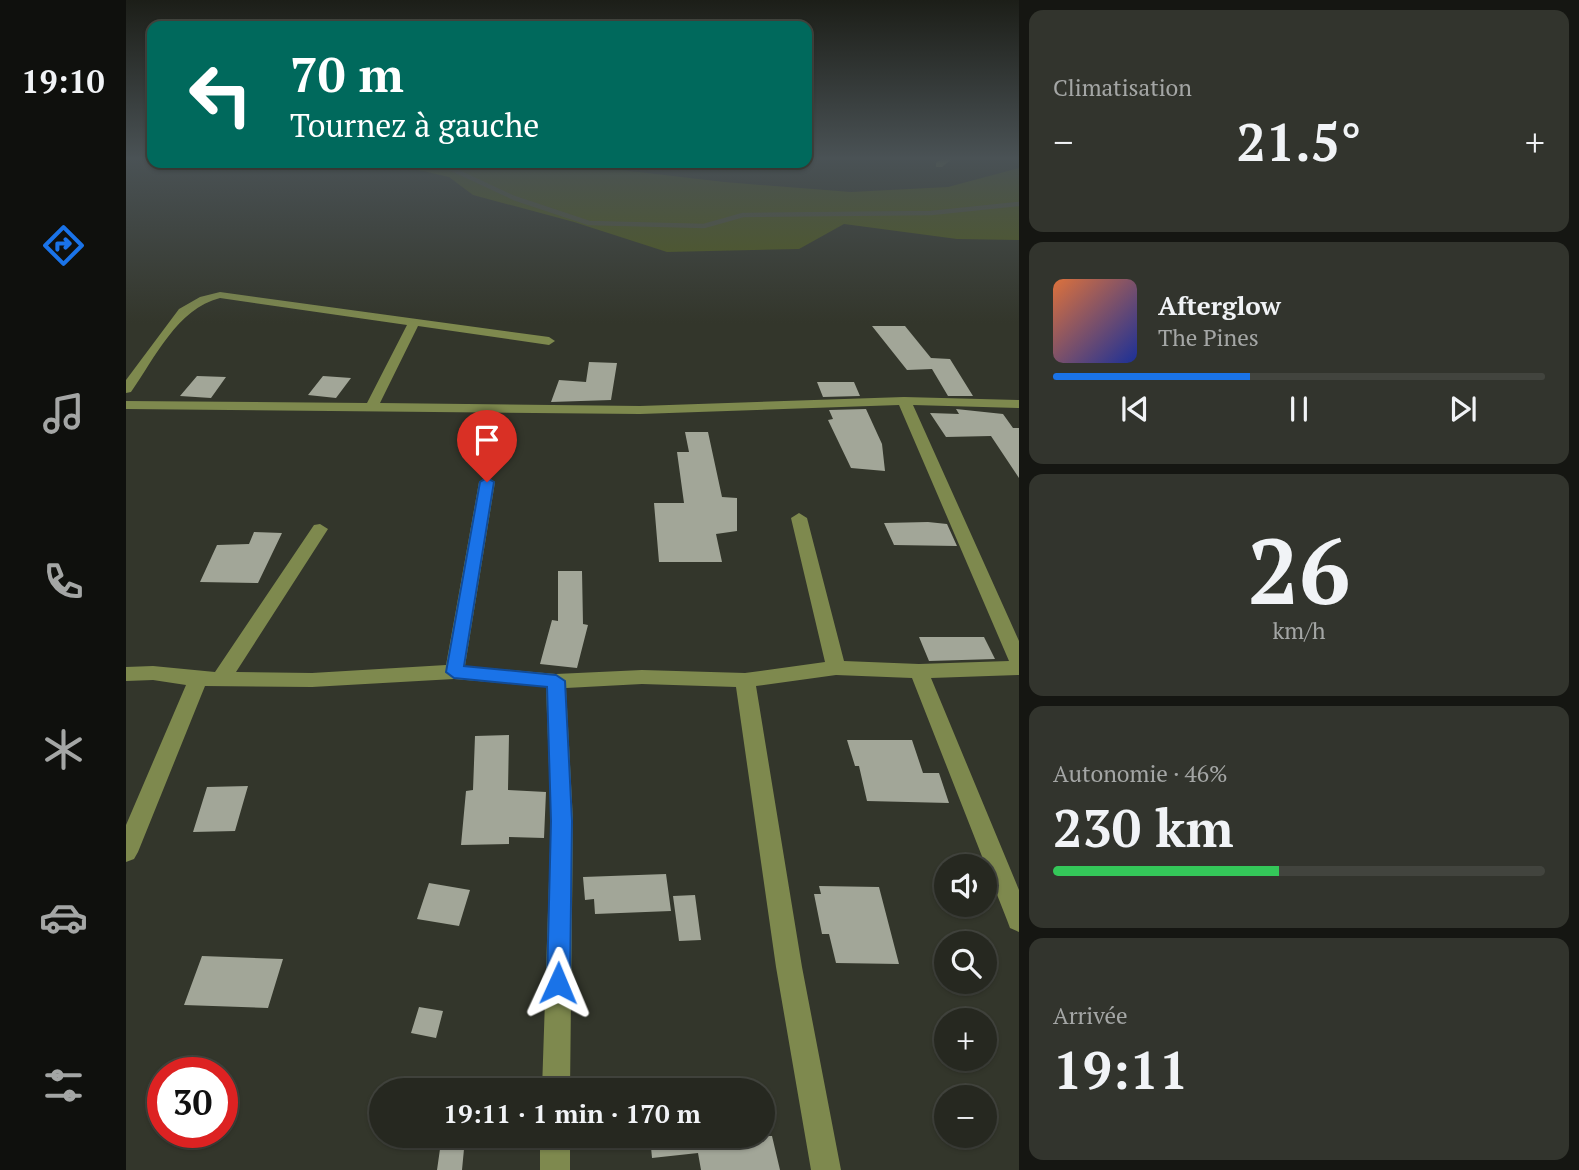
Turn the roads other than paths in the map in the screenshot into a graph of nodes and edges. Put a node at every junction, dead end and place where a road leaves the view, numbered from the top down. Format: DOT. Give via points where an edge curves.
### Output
graph roads {
  1 [pos="414,322"];
  2 [pos="549,341"];
  3 [pos="126,389"];
  4 [pos="904,401"];
  5 [pos="1019,404"];
  6 [pos="126,405"];
  7 [pos="372,405"];
  8 [pos="487,482"];
  9 [pos="799,518"];
  10 [pos="320,529"];
  11 [pos="1019,662"];
  12 [pos="836,668"];
  13 [pos="1019,668"];
  14 [pos="919,671"];
  15 [pos="454,672"];
  16 [pos="126,674"];
  17 [pos="198,679"];
  18 [pos="221,679"];
  19 [pos="745,680"];
  20 [pos="556,681"];
  21 [pos="126,852"];
  22 [pos="1019,920"];
  23 [pos="556,1078"];
  24 [pos="555,1148"];
  25 [pos="555,1170"];
  26 [pos="826,1170"];
  1 -- 2 [label="street"];
  1 -- 3 [label="street" via="220,295 183,311"];
  1 -- 7 [label="street"];
  4 -- 5 [label="street"];
  4 -- 7 [label="street" via="640,410"];
  4 -- 11 [label="street"];
  6 -- 7 [label="street"];
  8 -- 15 [label="street"];
  9 -- 12 [label="street"];
  10 -- 18 [label="street"];
  12 -- 14 [label="street"];
  12 -- 19 [label="street"];
  13 -- 14 [label="street"];
  14 -- 22 [label="street"];
  15 -- 18 [label="street" via="312,680"];
  15 -- 20 [label="street"];
  16 -- 17 [label="street"];
  17 -- 18 [label="street"];
  17 -- 21 [label="street"];
  19 -- 20 [label="street" via="642,677"];
  19 -- 26 [label="street"];
  20 -- 23 [label="street" via="562,821"];
  24 -- 25 [label="street"];
}
